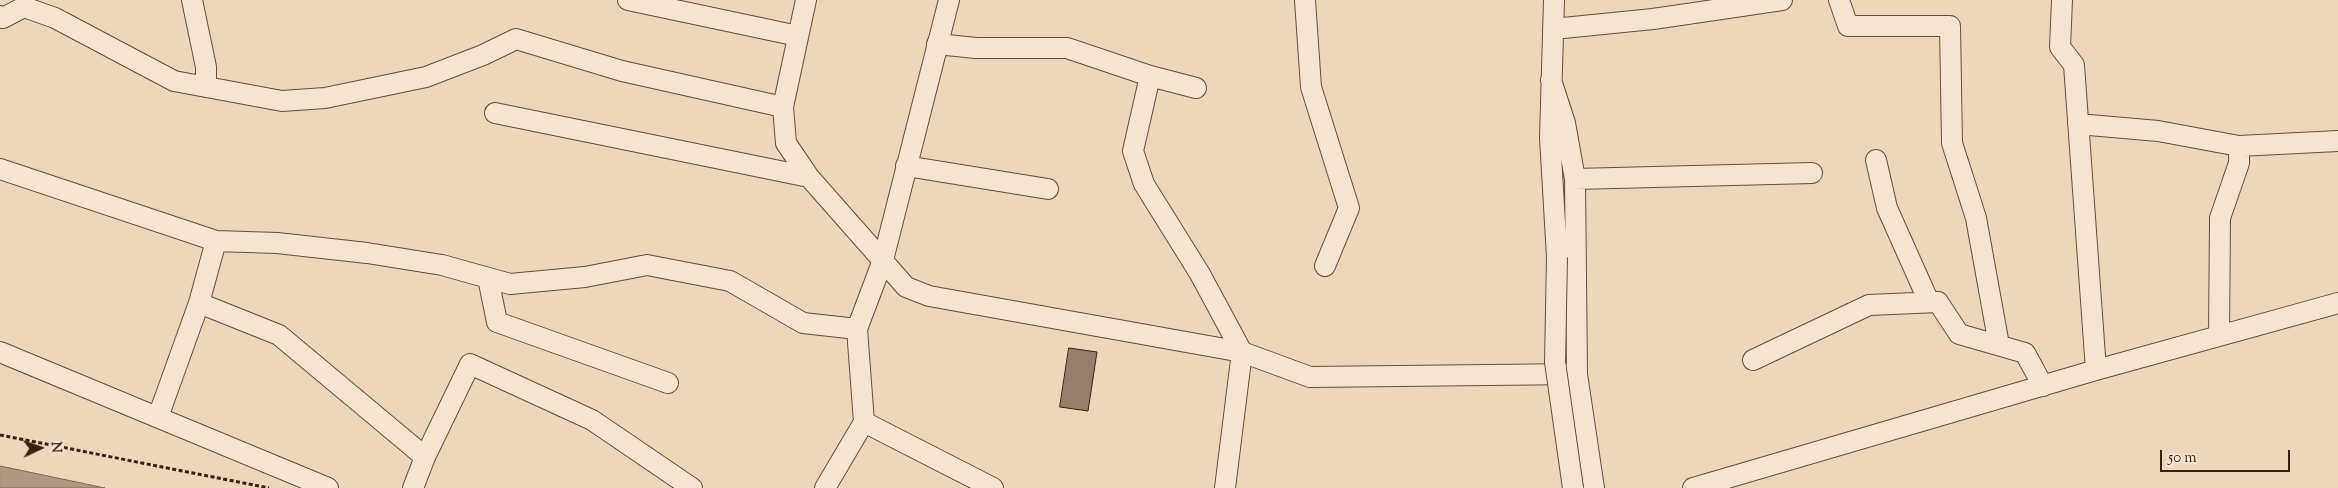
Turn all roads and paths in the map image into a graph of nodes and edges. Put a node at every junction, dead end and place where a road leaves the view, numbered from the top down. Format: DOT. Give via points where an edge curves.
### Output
graph roads {
  1 [pos="192,0"];
  2 [pos="628,0"];
  3 [pos="806,0"];
  4 [pos="949,0"];
  5 [pos="1305,0"];
  6 [pos="1554,0"];
  7 [pos="1782,0"];
  8 [pos="1839,0"];
  9 [pos="2060,0"];
  10 [pos="0,16"];
  11 [pos="1553,29"];
  12 [pos="798,36"];
  13 [pos="938,44"];
  14 [pos="1150,76"];
  15 [pos="1551,80"];
  16 [pos="206,87"];
  17 [pos="1196,88"];
  18 [pos="783,107"];
  19 [pos="496,113"];
  20 [pos="2078,124"];
  21 [pos="2338,141"];
  22 [pos="2239,146"];
  23 [pos="1876,160"];
  24 [pos="906,166"];
  25 [pos="0,169"];
  26 [pos="1812,173"];
  27 [pos="810,176"];
  28 [pos="1575,179"];
  29 [pos="1048,189"];
  30 [pos="216,241"];
  31 [pos="883,260"];
  32 [pos="1325,266"];
  33 [pos="488,278"];
  34 [pos="1929,302"];
  35 [pos="199,303"];
  36 [pos="2338,303"];
  37 [pos="856,329"];
  38 [pos="2219,336"];
  39 [pos="1999,345"];
  40 [pos="0,352"];
  41 [pos="1242,352"];
  42 [pos="1753,360"];
  43 [pos="2096,370"];
  44 [pos="1577,374"];
  45 [pos="668,383"];
  46 [pos="2042,386"];
  47 [pos="158,418"];
  48 [pos="864,422"];
  49 [pos="0,435"];
  50 [pos="425,457"];
  51 [pos="269,488"];
  52 [pos="328,488"];
  53 [pos="413,488"];
  54 [pos="692,488"];
  55 [pos="825,488"];
  56 [pos="993,488"];
  57 [pos="1224,488"];
  58 [pos="1573,488"];
  59 [pos="1594,488"];
  60 [pos="1693,488"];
  1 -- 16 [label="street" via="206,67"];
  2 -- 12 [label="street"];
  3 -- 12 [label="street"];
  4 -- 13 [label="street"];
  5 -- 32 [label="street" via="1311,87 1349,208"];
  6 -- 11 [label="street"];
  7 -- 11 [label="street" via="1653,19"];
  8 -- 39 [label="street" via="1848,26 1950,26 1952,143 1976,218"];
  9 -- 20 [label="street" via="2060,47 2074,65"];
  10 -- 16 [label="street" via="4,18 24,7 55,18 174,81"];
  11 -- 15 [label="street"];
  12 -- 18 [label="street"];
  13 -- 14 [label="street" via="976,48 1066,48"];
  13 -- 24 [label="street"];
  14 -- 17 [label="street"];
  14 -- 41 [label="street" via="1133,151 1144,184 1200,274"];
  15 -- 28 [label="street" via="1565,123"];
  15 -- 58 [label="street, bridge" via="1550,138 1557,257 1555,362"];
  16 -- 18 [label="street" via="282,101 325,98 426,77 516,38 622,71"];
  18 -- 27 [label="street" via="786,144"];
  19 -- 27 [label="street"];
  20 -- 22 [label="street" via="2158,131"];
  20 -- 43 [label="street"];
  21 -- 22 [label="street"];
  22 -- 38 [label="street" via="2239,163 2220,218"];
  23 -- 34 [label="street" via="1887,208"];
  24 -- 29 [label="street"];
  24 -- 31 [label="street"];
  25 -- 30 [label="street"];
  26 -- 28 [label="street"];
  27 -- 31 [label="street"];
  28 -- 44 [label="street"];
  30 -- 33 [label="street" via="367,252 442,265"];
  30 -- 35 [label="street"];
  31 -- 37 [label="street"];
  31 -- 41 [label="street" via="906,287 929,296"];
  33 -- 37 [label="street" via="510,284 584,277 647,265 730,281 803,322"];
  33 -- 45 [label="street" via="497,322"];
  34 -- 39 [label="street" via="1938,302 1959,334"];
  34 -- 42 [label="street" via="1869,305"];
  35 -- 47 [label="street"];
  35 -- 50 [label="street" via="279,335"];
  36 -- 38 [label="street"];
  37 -- 48 [label="street"];
  38 -- 43 [label="street"];
  39 -- 46 [label="street" via="2026,353"];
  40 -- 47 [label="street"];
  41 -- 44 [label="street" via="1310,377"];
  41 -- 57 [label="street"];
  43 -- 46 [label="street"];
  44 -- 59 [label="street"];
  46 -- 60 [label="street"];
  47 -- 52 [label="street"];
  48 -- 55 [label="street"];
  48 -- 56 [label="street"];
  49 -- 51 [label="path"];
  50 -- 53 [label="street"];
  50 -- 54 [label="street" via="470,364 592,420"];
}
